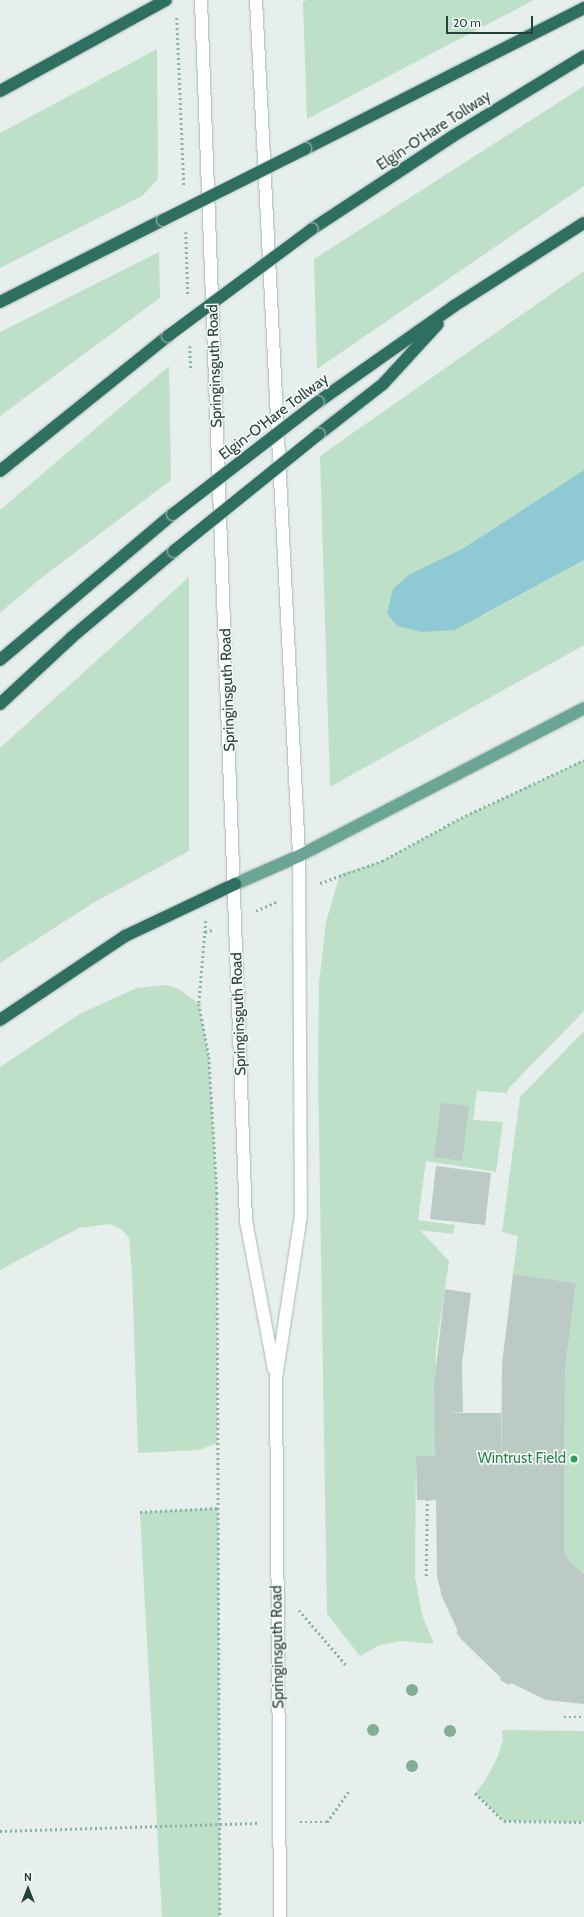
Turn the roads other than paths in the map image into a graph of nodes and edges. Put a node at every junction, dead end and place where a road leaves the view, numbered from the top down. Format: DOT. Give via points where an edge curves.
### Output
graph roads {
  1 [pos="166,0"];
  2 [pos="201,0"];
  3 [pos="256,0"];
  4 [pos="584,8"];
  5 [pos="584,56"];
  6 [pos="0,91"];
  7 [pos="584,223"];
  8 [pos="0,302"];
  9 [pos="454,306"];
  10 [pos="0,471"];
  11 [pos="0,660"];
  12 [pos="0,704"];
  13 [pos="584,708"];
  14 [pos="299,856"];
  15 [pos="235,884"];
  16 [pos="0,1020"];
  17 [pos="276,1378"];
  18 [pos="280,1917"];
  1 -- 6 [label="highway"];
  2 -- 15 [label="street, Springinsguth Road"];
  3 -- 14 [label="street, Springinsguth Road"];
  4 -- 8 [label="highway, bridge"];
  5 -- 10 [label="highway, Elgin-O'Hare Tollway, bridge" via="453,136 312,229 168,336"];
  7 -- 9 [label="highway, Elgin-O'Hare Tollway"];
  9 -- 11 [label="highway, Elgin-O'Hare Tollway, bridge" via="318,402 173,514"];
  9 -- 12 [label="highway, bridge" via="383,384 174,551 72,637"];
  13 -- 14 [label="main road"];
  14 -- 15 [label="main road"];
  14 -- 17 [label="street, Springinsguth Road" via="301,1215"];
  15 -- 16 [label="highway" via="125,936"];
  15 -- 17 [label="street, Springinsguth Road" via="246,1220"];
  17 -- 18 [label="street, Springinsguth Road"];
}
